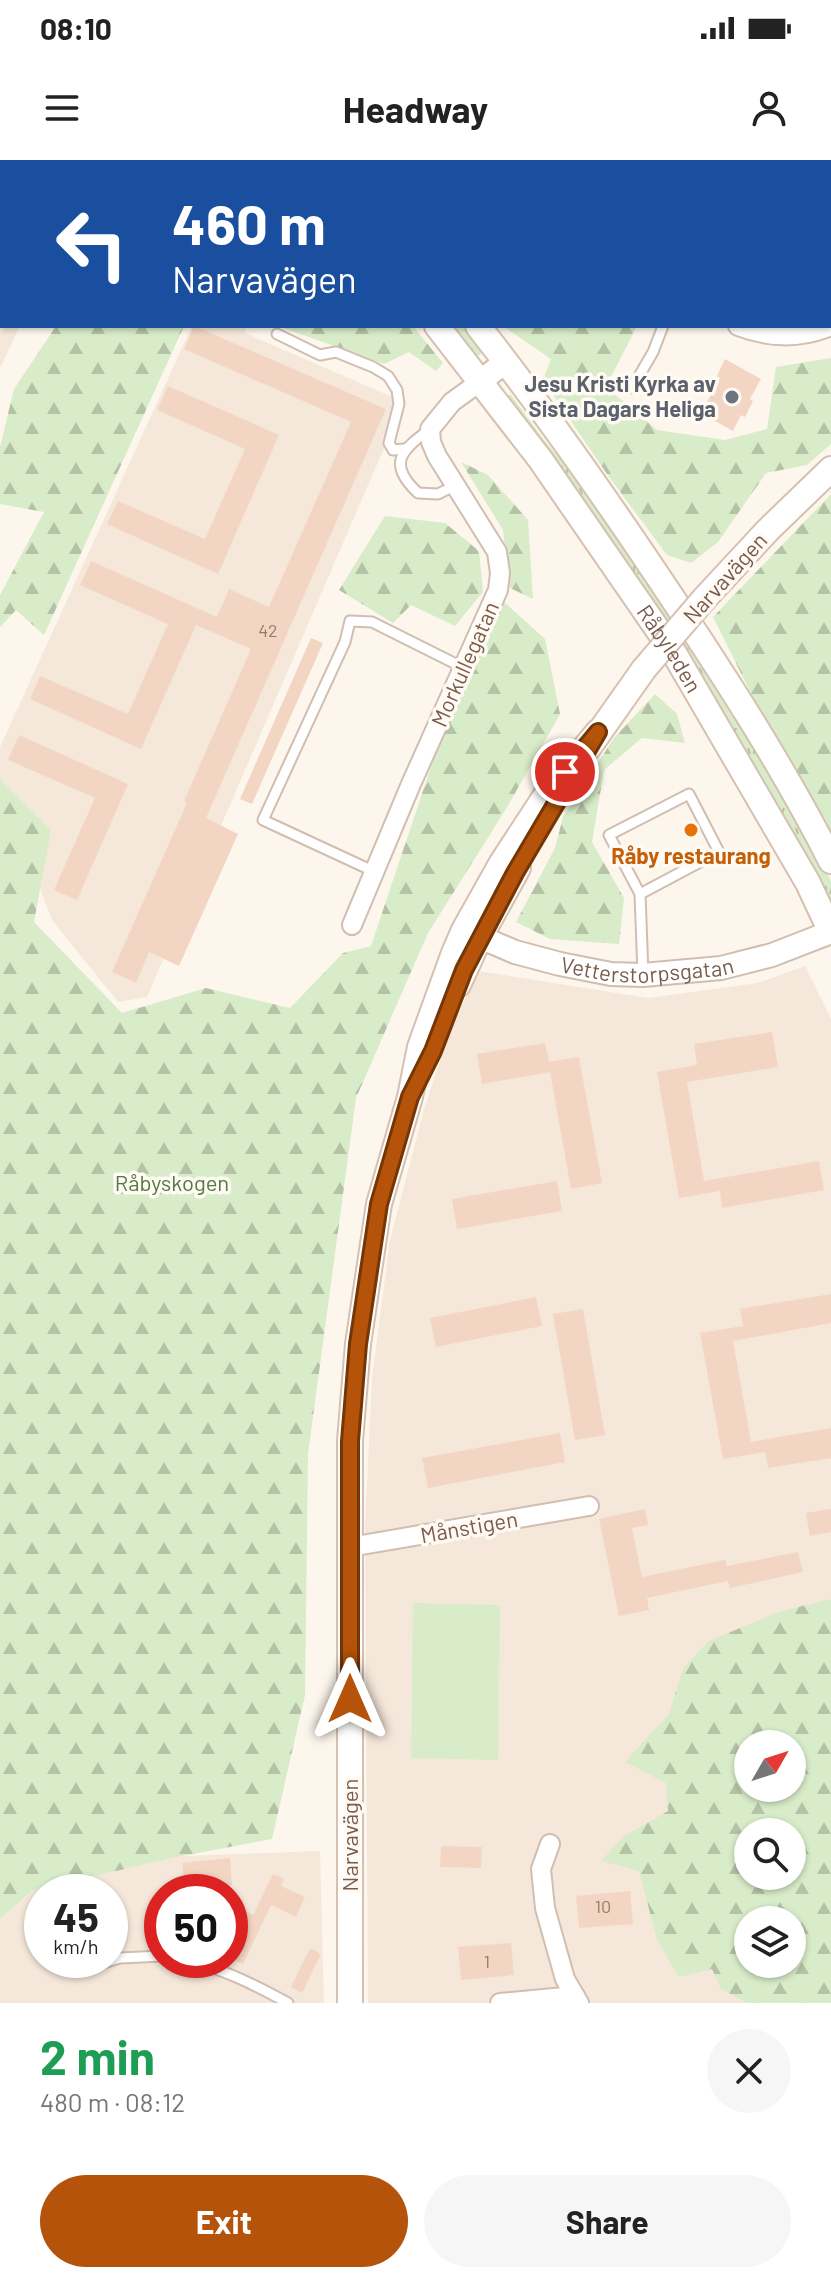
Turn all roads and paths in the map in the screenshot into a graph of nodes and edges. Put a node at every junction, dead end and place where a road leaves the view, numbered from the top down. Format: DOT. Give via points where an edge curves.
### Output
graph roads {
  1 [pos="439,328"];
  2 [pos="480,328"];
  3 [pos="662,328"];
  4 [pos="744,328"];
  5 [pos="826,328"];
  6 [pos="277,334"];
  7 [pos="505,362"];
  8 [pos="481,381"];
  9 [pos="632,388"];
  10 [pos="430,429"];
  11 [pos="404,449"];
  12 [pos="831,469"];
  13 [pos="456,485"];
  14 [pos="464,668"];
  15 [pos="831,861"];
  16 [pos="373,871"];
  17 [pos="640,894"];
  18 [pos="352,925"];
  19 [pos="831,932"];
  20 [pos="472,934"];
  21 [pos="643,975"];
  22 [pos="589,1506"];
  23 [pos="350,1547"];
  24 [pos="550,1844"];
  25 [pos="242,1978"];
  26 [pos="577,2000"];
  27 [pos="284,2002"];
  28 [pos="350,2003"];
  29 [pos="500,2003"];
  1 -- 8 [label="main road, Råbyleden"];
  2 -- 7 [label="main road, Råbyleden"];
  3 -- 9 [label="lane"];
  4 -- 5 [label="street" via="786,336"];
  6 -- 11 [label="lane" via="320,355 336,352 388,376 399,404 389,443 393,450"];
  7 -- 8 [label="street"];
  7 -- 15 [label="main road, Råbyleden" via="613,508 722,673"];
  8 -- 10 [label="street" via="452,402"];
  8 -- 19 [label="main road, Råbyleden" via="674,653"];
  10 -- 11 [label="lane"];
  10 -- 13 [label="street, Morkullegatan" via="437,456"];
  11 -- 13 [label="lane" via="400,462 406,481 418,493 438,494"];
  12 -- 20 [label="main road, Narvavägen, bridge" via="768,530 644,669 598,732 515,873"];
  13 -- 14 [label="street, Morkullegatan" via="497,552 500,573 498,590"];
  14 -- 16 [label="street, Morkullegatan"];
  14 -- 16 [label="lane" via="372,622 350,621 263,820"];
  16 -- 18 [label="street, Morkullegatan"];
  17 -- 17 [label="lane" via="719,852 689,794 609,835"];
  17 -- 21 [label="lane"];
  19 -- 21 [label="street, Vetterstorpsgatan" via="721,968"];
  20 -- 21 [label="street, Vetterstorpsgatan" via="560,964"];
  20 -- 23 [label="main road, Narvavägen" via="433,1051 410,1097 379,1204 358,1344 350,1441"];
  22 -- 23 [label="street, Månstigen"];
  23 -- 28 [label="main road, Narvavägen"];
  24 -- 26 [label="street" via="541,1869 545,1908 565,1979"];
  25 -- 27 [label="lane"];
  26 -- 29 [label="street"];
}
